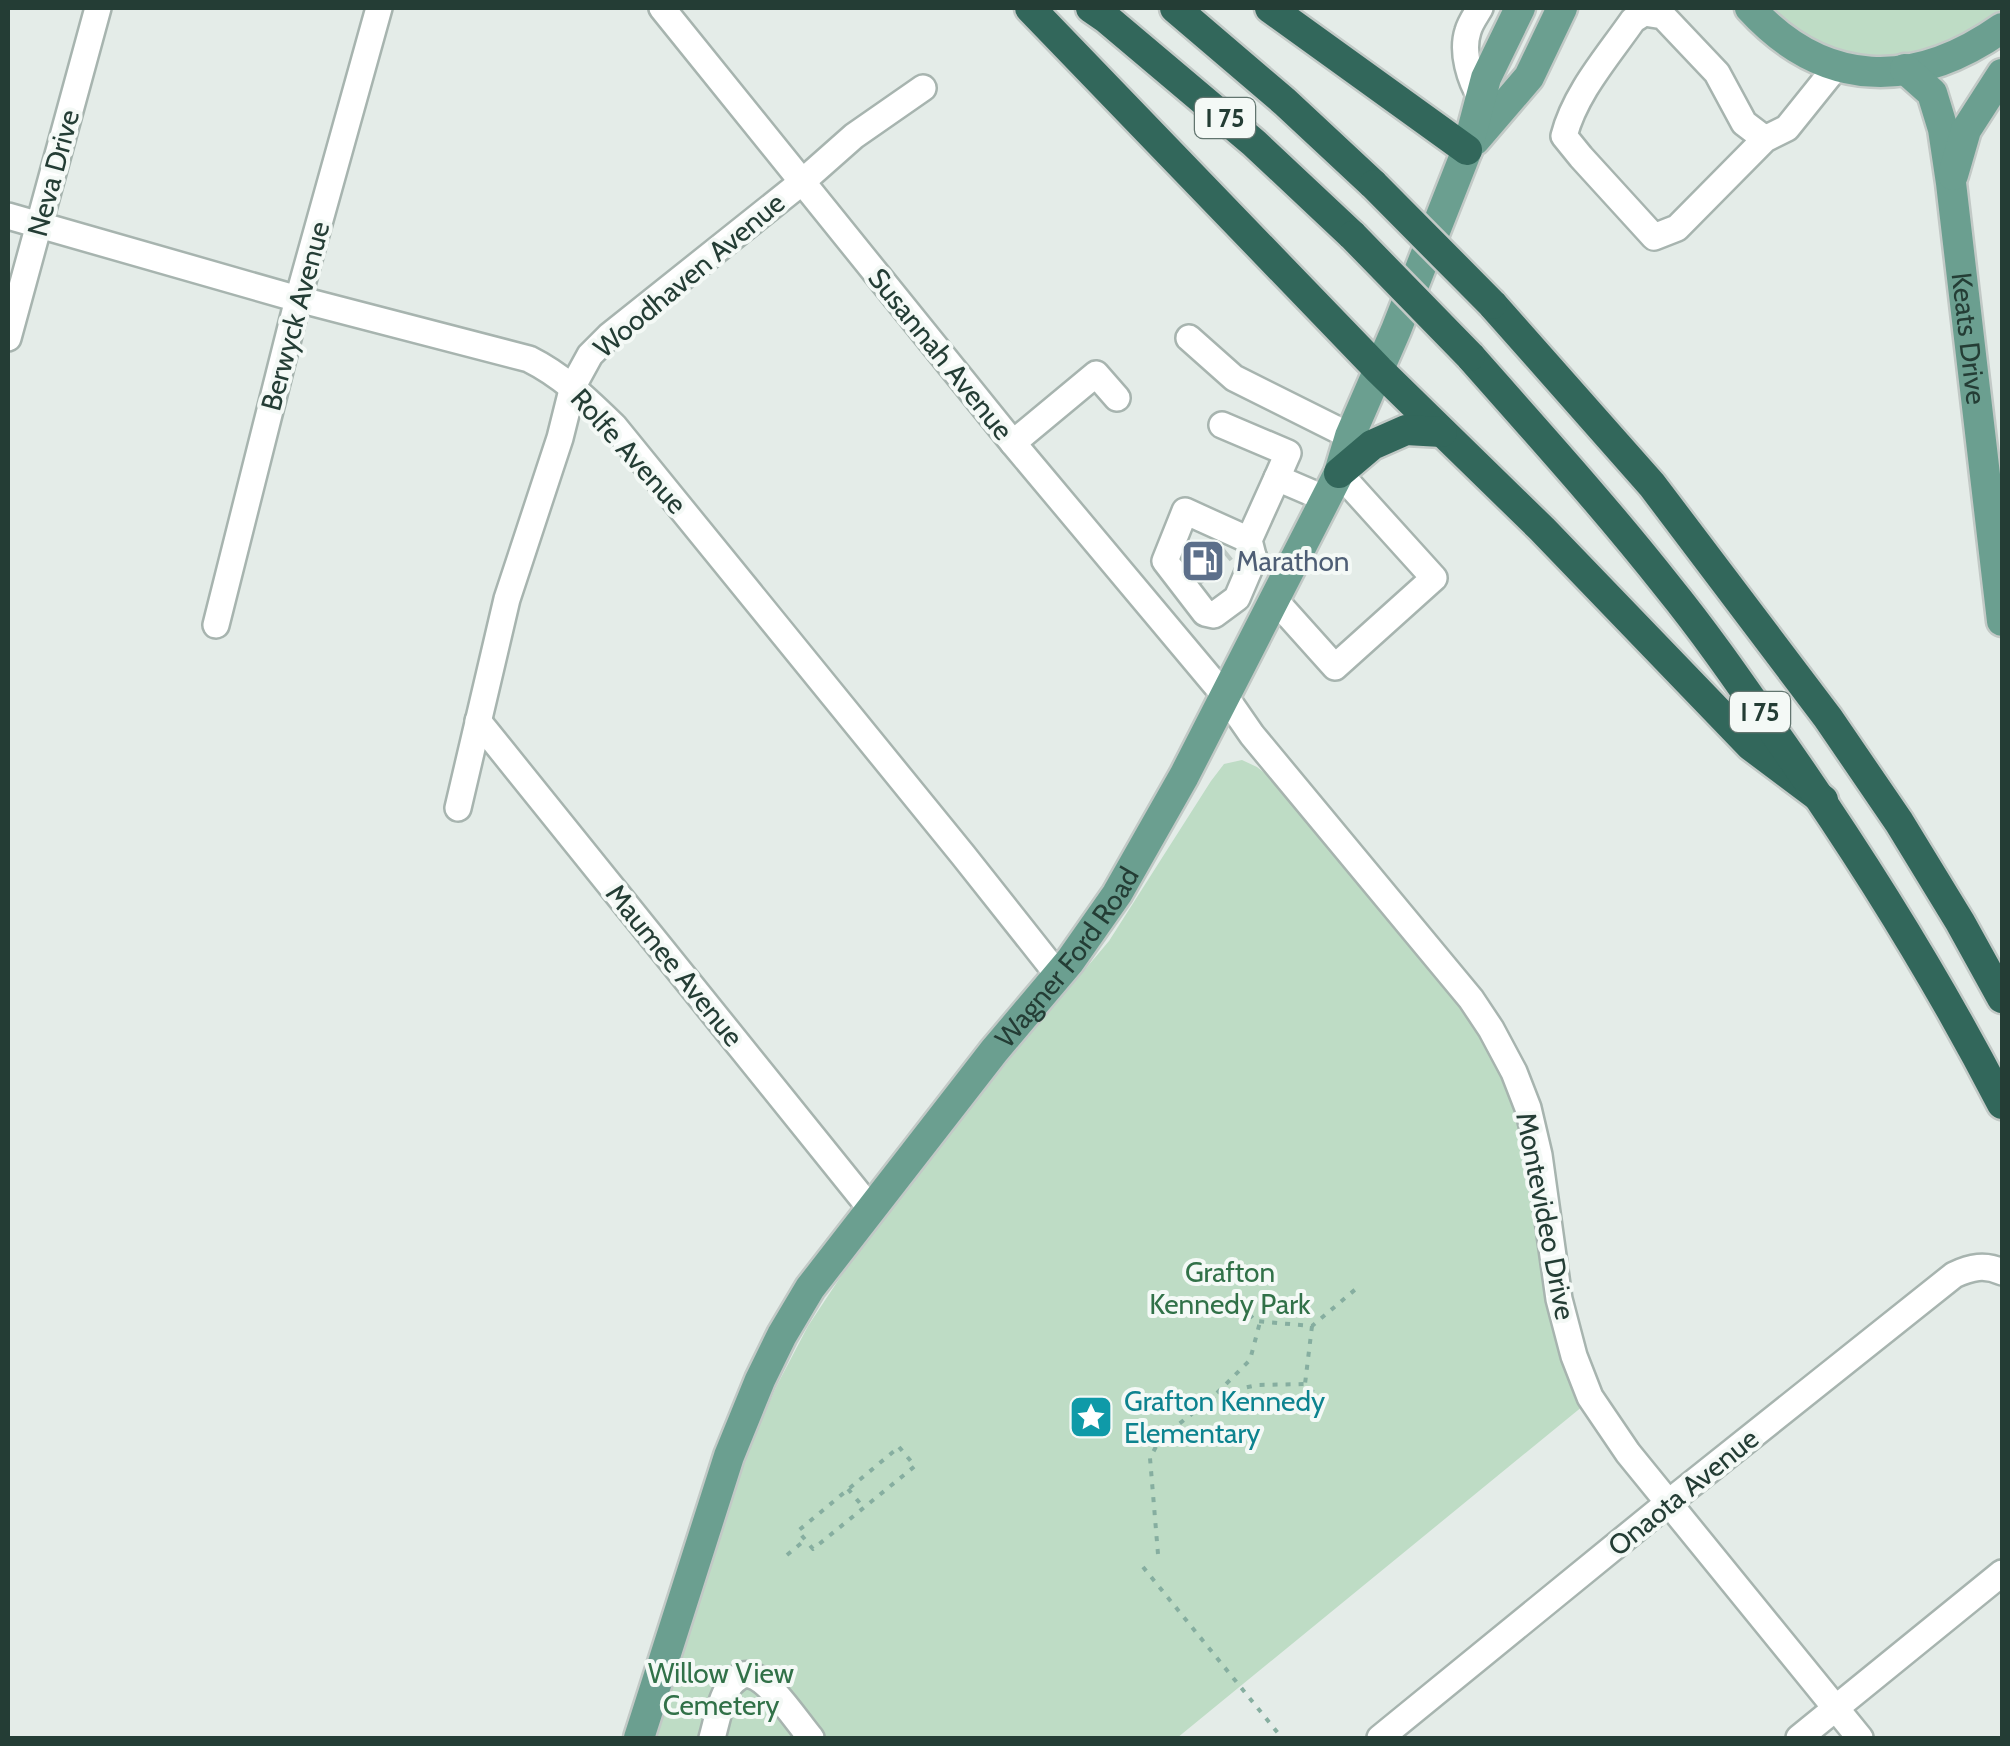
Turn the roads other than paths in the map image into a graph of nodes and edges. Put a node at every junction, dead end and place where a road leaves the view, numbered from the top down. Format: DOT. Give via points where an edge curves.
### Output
graph roads {
  1 [pos="98,8"];
  2 [pos="380,8"];
  3 [pos="662,8"];
  4 [pos="1030,8"];
  5 [pos="1091,8"];
  6 [pos="1174,8"];
  7 [pos="1270,8"];
  8 [pos="1480,8"];
  9 [pos="1520,8"];
  10 [pos="1537,8"];
  11 [pos="1562,8"];
  12 [pos="1750,8"];
  13 [pos="2002,28"];
  14 [pos="1501,48"];
  15 [pos="1836,67"];
  16 [pos="1906,69"];
  17 [pos="2002,74"];
  18 [pos="923,88"];
  19 [pos="1482,98"];
  20 [pos="1765,139"];
  21 [pos="1467,150"];
  22 [pos="802,182"];
  23 [pos="1951,182"];
  24 [pos="8,216"];
  25 [pos="39,224"];
  26 [pos="298,299"];
  27 [pos="8,338"];
  28 [pos="1189,338"];
  29 [pos="1379,370"];
  30 [pos="573,386"];
  31 [pos="1117,398"];
  32 [pos="1222,425"];
  33 [pos="1442,432"];
  34 [pos="1350,436"];
  35 [pos="1014,443"];
  36 [pos="1277,478"];
  37 [pos="1332,486"];
  38 [pos="1243,549"];
  39 [pos="1186,578"];
  40 [pos="1280,586"];
  41 [pos="1150,606"];
  42 [pos="2002,622"];
  43 [pos="216,625"];
  44 [pos="1225,696"];
  45 [pos="478,721"];
  46 [pos="1823,800"];
  47 [pos="458,808"];
  48 [pos="1058,975"];
  49 [pos="2002,998"];
  50 [pos="2002,1104"];
  51 [pos="871,1209"];
  52 [pos="1999,1270"];
  53 [pos="1668,1503"];
  54 [pos="2002,1573"];
  55 [pos="1836,1708"];
  56 [pos="639,1738"];
  57 [pos="712,1738"];
  58 [pos="811,1738"];
  59 [pos="1380,1738"];
  60 [pos="1799,1738"];
  61 [pos="1860,1738"];
  1 -- 25 [label="street, Neva Drive"];
  2 -- 26 [label="street, Berwyck Avenue"];
  3 -- 22 [label="street, Susannah Avenue"];
  4 -- 29 [label="highway"];
  5 -- 46 [label="highway, I 75, bridge" via="1240,131 1470,356 1670,589"];
  6 -- 49 [label="highway, I 75, bridge" via="1374,185 1492,304 1652,485 1899,822"];
  7 -- 21 [label="highway"];
  8 -- 19 [label="street" via="1466,48"];
  9 -- 14 [label="main road, Wagner Ford Road"];
  10 -- 14 [label="main road"];
  11 -- 21 [label="main road, Wagner Ford Road" via="1529,77"];
  12 -- 15 [label="main road" via="1791,44"];
  13 -- 16 [label="main road" via="1962,53"];
  14 -- 19 [label="main road, Wagner Ford Road"];
  15 -- 16 [label="main road"];
  15 -- 20 [label="street" via="1787,128"];
  16 -- 23 [label="main road, Keats Drive" via="1932,93"];
  17 -- 23 [label="main road" via="1966,130"];
  18 -- 22 [label="street, Woodhaven Avenue"];
  19 -- 21 [label="main road, Wagner Ford Road"];
  20 -- 20 [label="street" via="1744,123 1717,73 1663,16 1644,12 1578,99 1564,136 1654,237 1677,228"];
  21 -- 29 [label="main road, Wagner Ford Road"];
  22 -- 30 [label="street, Woodhaven Avenue" via="609,336"];
  22 -- 35 [label="street, Susannah Avenue"];
  23 -- 42 [label="main road, Keats Drive"];
  24 -- 25 [label="street, Rolfe Avenue"];
  25 -- 26 [label="street, Rolfe Avenue"];
  25 -- 27 [label="street, Neva Drive"];
  26 -- 30 [label="street, Rolfe Avenue" via="528,359"];
  26 -- 43 [label="street, Berwyck Avenue"];
  28 -- 34 [label="street" via="1234,378"];
  29 -- 33 [label="highway"];
  29 -- 34 [label="main road, Wagner Ford Road"];
  30 -- 45 [label="street, Woodhaven Avenue" via="507,599"];
  30 -- 48 [label="street, Rolfe Avenue" via="614,426"];
  31 -- 35 [label="street" via="1096,374"];
  32 -- 36 [label="street" via="1288,453"];
  33 -- 37 [label="highway" via="1406,430 1372,445"];
  33 -- 46 [label="highway" via="1751,746"];
  34 -- 37 [label="main road, Wagner Ford Road"];
  35 -- 41 [label="street, Susannah Avenue"];
  36 -- 37 [label="street"];
  36 -- 38 [label="street"];
  37 -- 40 [label="main road, Wagner Ford Road"];
  37 -- 40 [label="street" via="1434,578 1334,667"];
  38 -- 39 [label="street" via="1237,598 1214,615 1205,613"];
  38 -- 39 [label="street" via="1185,511 1165,561"];
  38 -- 40 [label="street"];
  39 -- 41 [label="street"];
  40 -- 44 [label="main road, Wagner Ford Road"];
  41 -- 44 [label="street, Susannah Avenue"];
  44 -- 48 [label="main road, Wagner Ford Road" via="1117,894"];
  44 -- 53 [label="street, Montevideo Drive" via="1491,1029 1528,1108 1574,1356 1590,1397"];
  45 -- 47 [label="street, Woodhaven Avenue"];
  45 -- 51 [label="street, Maumee Avenue"];
  46 -- 50 [label="highway, I 75" via="1900,919"];
  48 -- 51 [label="main road, Wagner Ford Road"];
  51 -- 56 [label="main road, Wagner Ford Road" via="810,1288 760,1380 729,1456"];
  52 -- 53 [label="street, Onaota Avenue" via="1970,1268 1954,1275"];
  53 -- 55 [label="street, Montevideo Drive"];
  53 -- 59 [label="street, Onaota Avenue"];
  54 -- 55 [label="street"];
  55 -- 60 [label="street"];
  55 -- 61 [label="street, Montevideo Drive"];
  57 -- 58 [label="street" via="731,1684 750,1674 766,1683"];
}
